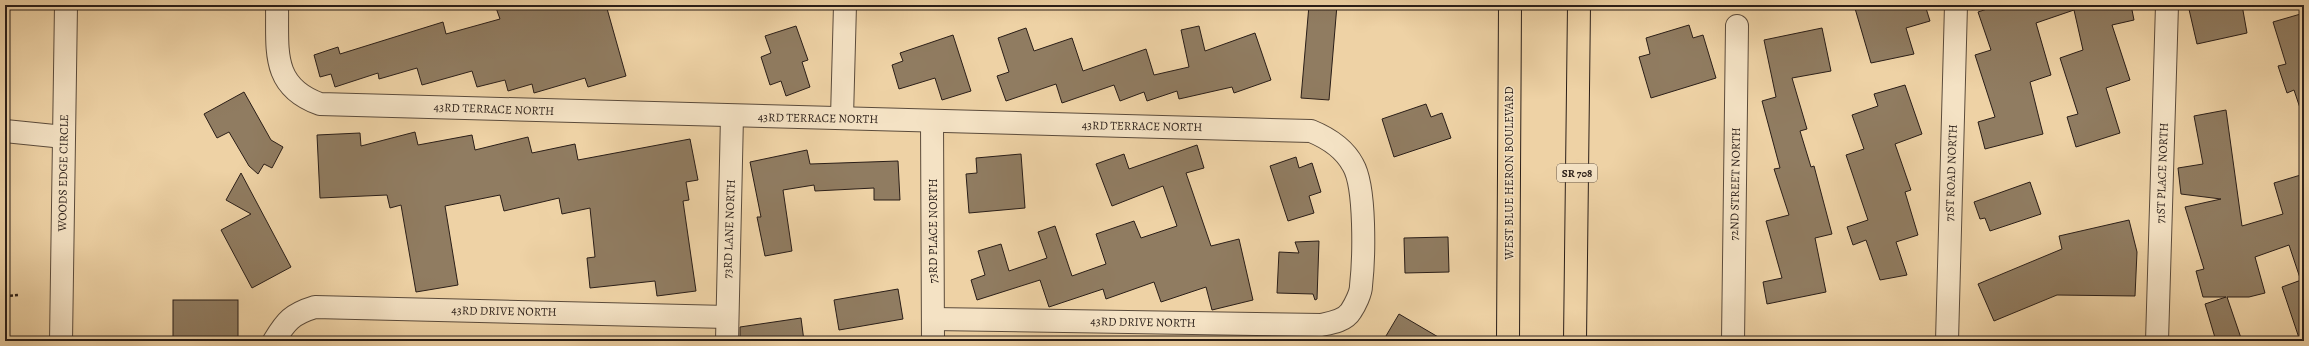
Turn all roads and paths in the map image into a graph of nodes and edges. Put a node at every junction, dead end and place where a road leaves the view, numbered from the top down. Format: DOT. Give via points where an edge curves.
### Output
graph roads {
  1 [pos="66,5"];
  2 [pos="277,5"];
  3 [pos="845,5"];
  4 [pos="1510,5"];
  5 [pos="1579,5"];
  6 [pos="1956,5"];
  7 [pos="2166,5"];
  8 [pos="1737,26"];
  9 [pos="732,116"];
  10 [pos="842,117"];
  11 [pos="932,121"];
  12 [pos="5,131"];
  13 [pos="64,137"];
  14 [pos="19,295"];
  15 [pos="5,296"];
  16 [pos="1350,313"];
  17 [pos="727,317"];
  18 [pos="933,319"];
  19 [pos="61,341"];
  20 [pos="274,341"];
  21 [pos="727,341"];
  22 [pos="933,341"];
  23 [pos="1508,341"];
  24 [pos="1576,341"];
  25 [pos="1733,341"];
  26 [pos="1947,341"];
  27 [pos="2157,341"];
  1 -- 13 [label="street, WOODS EDGE CIRCLE"];
  2 -- 9 [label="street, 43RD TERRACE NORTH" via="278,57 282,74 291,88 304,99 320,104"];
  3 -- 10 [label="street"];
  4 -- 23 [label="highway, WEST BLUE HERON BOULEVARD"];
  5 -- 24 [label="highway, SR 708"];
  6 -- 26 [label="street, 71ST ROAD NORTH"];
  7 -- 27 [label="street, 71ST PLACE NORTH"];
  8 -- 25 [label="street, 72ND STREET NORTH"];
  9 -- 10 [label="street, 43RD TERRACE NORTH"];
  9 -- 17 [label="street, 73RD LANE NORTH"];
  10 -- 11 [label="street, 43RD TERRACE NORTH"];
  11 -- 16 [label="street, 43RD TERRACE NORTH" via="1311,131 1328,138 1343,150 1356,170 1362,198 1361,288"];
  11 -- 18 [label="street, 73RD PLACE NORTH"];
  12 -- 13 [label="street"];
  13 -- 19 [label="street, WOODS EDGE CIRCLE"];
  14 -- 15 [label="path"];
  16 -- 18 [label="street, 43RD DRIVE NORTH" via="1337,322 1321,325"];
  17 -- 20 [label="street, 43RD DRIVE NORTH" via="315,307 298,312 285,322"];
  17 -- 21 [label="street, 73RD LANE NORTH"];
  18 -- 22 [label="street, 73RD PLACE NORTH"];
}
